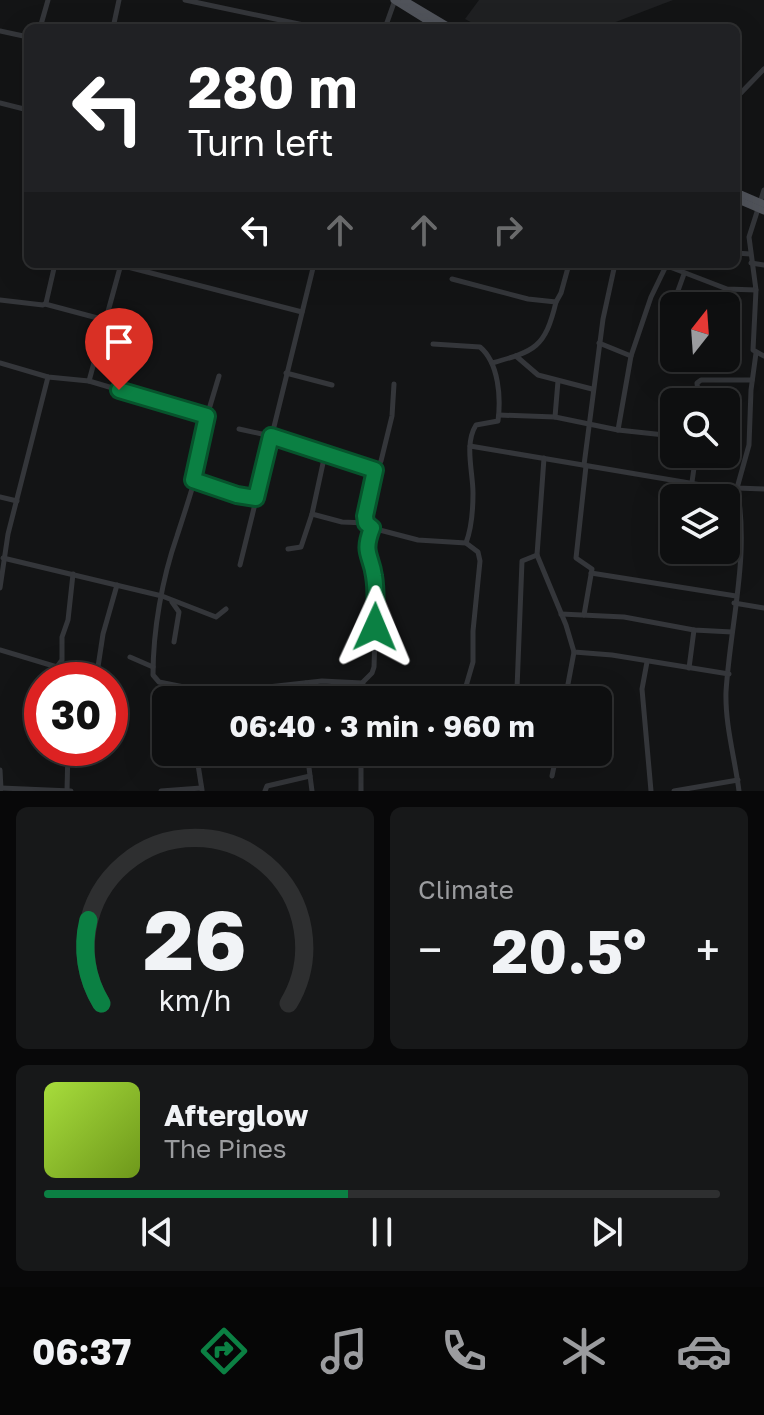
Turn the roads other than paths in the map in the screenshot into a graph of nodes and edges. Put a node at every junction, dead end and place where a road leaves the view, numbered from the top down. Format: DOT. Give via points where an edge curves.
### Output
graph roads {
  1 [pos="48,0"];
  2 [pos="119,0"];
  3 [pos="185,0"];
  4 [pos="394,0"];
  5 [pos="404,0"];
  6 [pos="41,24"];
  7 [pos="114,24"];
  8 [pos="299,24"];
  9 [pos="386,24"];
  10 [pos="433,24"];
  11 [pos="444,24"];
  12 [pos="0,31"];
  13 [pos="24,36"];
  14 [pos="764,69"];
  15 [pos="740,94"];
  16 [pos="0,103"];
  17 [pos="24,109"];
  18 [pos="764,190"];
  19 [pos="740,194"];
  20 [pos="740,200"];
  21 [pos="761,207"];
  22 [pos="740,253"];
  23 [pos="750,254"];
  24 [pos="751,263"];
  25 [pos="764,265"];
  26 [pos="54,268"];
  27 [pos="119,268"];
  28 [pos="135,268"];
  29 [pos="313,268"];
  30 [pos="568,268"];
  31 [pos="614,268"];
  32 [pos="663,268"];
  33 [pos="671,268"];
  34 [pos="684,274"];
  35 [pos="452,279"];
  36 [pos="756,290"];
  37 [pos="678,292"];
  38 [pos="0,300"];
  39 [pos="556,302"];
  40 [pos="44,304"];
  41 [pos="302,312"];
  42 [pos="106,320"];
  43 [pos="599,343"];
  44 [pos="433,344"];
  45 [pos="756,353"];
  46 [pos="526,354"];
  47 [pos="516,356"];
  48 [pos="631,356"];
  49 [pos="764,356"];
  50 [pos="525,362"];
  51 [pos="0,363"];
  52 [pos="492,363"];
  53 [pos="286,373"];
  54 [pos="219,376"];
  55 [pos="48,377"];
  56 [pos="752,380"];
  57 [pos="89,381"];
  58 [pos="558,381"];
  59 [pos="394,384"];
  60 [pos="332,385"];
  61 [pos="699,388"];
  62 [pos="592,389"];
  63 [pos="499,415"];
  64 [pos="207,416"];
  65 [pos="555,417"];
  66 [pos="589,423"];
  67 [pos="239,429"];
  68 [pos="618,430"];
  69 [pos="660,434"];
  70 [pos="271,436"];
  71 [pos="473,447"];
  72 [pos="325,454"];
  73 [pos="544,458"];
  74 [pos="585,465"];
  75 [pos="694,468"];
  76 [pos="375,470"];
  77 [pos="193,480"];
  78 [pos="692,482"];
  79 [pos="701,484"];
  80 [pos="738,484"];
  81 [pos="740,488"];
  82 [pos="764,489"];
  83 [pos="0,497"];
  84 [pos="256,498"];
  85 [pos="17,501"];
  86 [pos="312,514"];
  87 [pos="740,518"];
  88 [pos="366,523"];
  89 [pos="372,528"];
  90 [pos="466,543"];
  91 [pos="288,549"];
  92 [pos="537,555"];
  93 [pos="740,556"];
  94 [pos="2,559"];
  95 [pos="740,564"];
  96 [pos="240,565"];
  97 [pos="591,573"];
  98 [pos="73,574"];
  99 [pos="117,585"];
  100 [pos="0,588"];
  101 [pos="162,596"];
  102 [pos="735,600"];
  103 [pos="171,601"];
  104 [pos="764,608"];
  105 [pos="226,609"];
  106 [pos="561,614"];
  107 [pos="584,615"];
  108 [pos="694,630"];
  109 [pos="732,632"];
  110 [pos="174,642"];
  111 [pos="0,650"];
  112 [pos="574,652"];
  113 [pos="130,657"];
  114 [pos="40,662"];
  115 [pos="61,662"];
  116 [pos="99,662"];
  117 [pos="647,662"];
  118 [pos="153,667"];
  119 [pos="689,668"];
  120 [pos="729,674"];
  121 [pos="315,682"];
  122 [pos="306,683"];
  123 [pos="362,683"];
  124 [pos="176,686"];
  125 [pos="278,686"];
  126 [pos="307,686"];
  127 [pos="312,686"];
  128 [pos="364,686"];
  129 [pos="466,686"];
  130 [pos="517,686"];
  131 [pos="568,686"];
  132 [pos="68,766"];
  133 [pos="198,766"];
  134 [pos="309,766"];
  135 [pos="361,766"];
  136 [pos="554,766"];
  137 [pos="0,770"];
  138 [pos="310,776"];
  139 [pos="552,776"];
  140 [pos="0,777"];
  141 [pos="738,780"];
  142 [pos="1,789"];
  143 [pos="202,789"];
  144 [pos="69,791"];
  145 [pos="161,791"];
  146 [pos="265,791"];
  147 [pos="312,791"];
  148 [pos="361,791"];
  149 [pos="651,791"];
  150 [pos="674,791"];
  151 [pos="739,791"];
  1 -- 6 [label="street"];
  2 -- 7 [label="street"];
  3 -- 8 [label="street"];
  4 -- 9 [label="street"];
  4 -- 10 [label="main road"];
  5 -- 11 [label="main road"];
  12 -- 13 [label="street"];
  14 -- 15 [label="street"];
  16 -- 17 [label="street"];
  18 -- 21 [label="street"];
  19 -- 21 [label="main road"];
  20 -- 21 [label="main road"];
  21 -- 23 [label="street" via="749,237"];
  22 -- 23 [label="street"];
  23 -- 24 [label="street"];
  24 -- 25 [label="street"];
  24 -- 36 [label="street"];
  26 -- 40 [label="street"];
  27 -- 42 [label="street"];
  28 -- 41 [label="street"];
  29 -- 41 [label="street"];
  30 -- 39 [label="street"];
  31 -- 43 [label="street"];
  32 -- 48 [label="street"];
  33 -- 34 [label="street"];
  34 -- 36 [label="street" via="727,289"];
  34 -- 37 [label="street"];
  35 -- 39 [label="street"];
  36 -- 45 [label="street"];
  38 -- 40 [label="street"];
  39 -- 46 [label="street" via="544,337"];
  40 -- 42 [label="street"];
  41 -- 53 [label="street"];
  42 -- 57 [label="street"];
  43 -- 48 [label="street"];
  43 -- 62 [label="street"];
  44 -- 52 [label="street" via="478,346"];
  45 -- 49 [label="street"];
  45 -- 56 [label="street"];
  46 -- 47 [label="street"];
  46 -- 50 [label="street"];
  47 -- 50 [label="street"];
  47 -- 52 [label="street"];
  48 -- 68 [label="street"];
  50 -- 58 [label="street" via="534,373"];
  51 -- 55 [label="street"];
  52 -- 63 [label="street"];
  53 -- 60 [label="street"];
  53 -- 70 [label="street"];
  54 -- 64 [label="street"];
  55 -- 57 [label="street"];
  55 -- 85 [label="street"];
  56 -- 61 [label="street" via="699,380"];
  56 -- 80 [label="street" via="749,445"];
  57 -- 64 [label="street"];
  58 -- 62 [label="street"];
  58 -- 65 [label="street"];
  59 -- 76 [label="street" via="392,416"];
  62 -- 66 [label="street"];
  63 -- 65 [label="street"];
  63 -- 71 [label="street" via="498,422 475,426"];
  64 -- 77 [label="street"];
  65 -- 66 [label="street"];
  66 -- 68 [label="street"];
  66 -- 74 [label="street"];
  67 -- 70 [label="street"];
  68 -- 69 [label="street"];
  70 -- 72 [label="street"];
  70 -- 84 [label="street"];
  71 -- 73 [label="street"];
  71 -- 90 [label="street" via="473,515"];
  72 -- 76 [label="street"];
  72 -- 86 [label="street"];
  73 -- 74 [label="street"];
  73 -- 92 [label="street"];
  74 -- 78 [label="street"];
  74 -- 97 [label="street" via="576,558"];
  75 -- 78 [label="street"];
  76 -- 88 [label="street"];
  77 -- 84 [label="street"];
  77 -- 101 [label="street"];
  78 -- 79 [label="street"];
  81 -- 82 [label="street"];
  83 -- 85 [label="street"];
  84 -- 96 [label="street"];
  85 -- 94 [label="street"];
  86 -- 88 [label="street"];
  86 -- 91 [label="street" via="301,547"];
  87 -- 93 [label="street"];
  88 -- 89 [label="street"];
  89 -- 90 [label="street" via="418,540"];
  89 -- 123 [label="street" via="366,547 375,578 374,667"];
  90 -- 129 [label="street" via="480,561 473,662"];
  92 -- 106 [label="street"];
  92 -- 130 [label="street" via="522,561"];
  94 -- 98 [label="street"];
  94 -- 100 [label="street"];
  95 -- 102 [label="street"];
  97 -- 102 [label="street"];
  97 -- 107 [label="street"];
  98 -- 99 [label="street"];
  98 -- 115 [label="street"];
  99 -- 101 [label="street"];
  99 -- 116 [label="street"];
  101 -- 103 [label="street"];
  101 -- 118 [label="street"];
  102 -- 104 [label="street"];
  102 -- 109 [label="street"];
  103 -- 105 [label="street" via="216,617"];
  103 -- 110 [label="street" via="179,612"];
  106 -- 107 [label="street"];
  106 -- 112 [label="street"];
  107 -- 108 [label="street"];
  108 -- 109 [label="street"];
  108 -- 119 [label="street"];
  109 -- 120 [label="street"];
  111 -- 114 [label="street"];
  112 -- 117 [label="street"];
  112 -- 131 [label="street"];
  113 -- 118 [label="street"];
  117 -- 119 [label="street"];
  117 -- 149 [label="street" via="642,689"];
  118 -- 124 [label="street" via="155,680"];
  119 -- 120 [label="street"];
  120 -- 141 [label="street" via="726,705"];
  121 -- 122 [label="street"];
  121 -- 123 [label="street"];
  121 -- 127 [label="street"];
  122 -- 125 [label="street"];
  122 -- 126 [label="street"];
  123 -- 128 [label="street"];
  132 -- 144 [label="street"];
  133 -- 143 [label="street"];
  134 -- 138 [label="street"];
  135 -- 148 [label="street"];
  136 -- 139 [label="street"];
  137 -- 140 [label="street"];
  138 -- 146 [label="street" via="267,786"];
  138 -- 147 [label="street"];
  140 -- 142 [label="street"];
  141 -- 150 [label="street"];
  141 -- 151 [label="street"];
  142 -- 144 [label="street"];
  143 -- 145 [label="street"];
}
